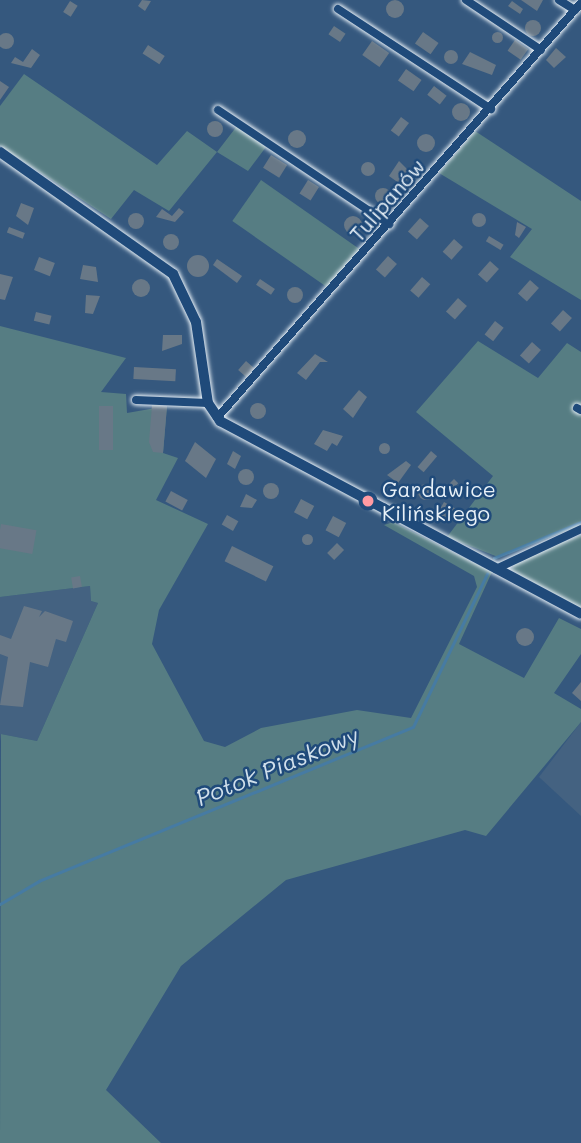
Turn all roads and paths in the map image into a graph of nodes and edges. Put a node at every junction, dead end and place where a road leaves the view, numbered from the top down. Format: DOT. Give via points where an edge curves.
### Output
graph roads {
  1 [pos="466,0"];
  2 [pos="559,0"];
  3 [pos="578,7"];
  4 [pos="338,9"];
  5 [pos="541,50"];
  6 [pos="491,108"];
  7 [pos="218,110"];
  8 [pos="0,152"];
  9 [pos="390,224"];
  10 [pos="136,400"];
  11 [pos="208,402"];
  12 [pos="216,418"];
  13 [pos="581,529"];
  14 [pos="496,569"];
  15 [pos="581,614"];
  1 -- 5 [label="street"];
  2 -- 3 [label="street"];
  3 -- 5 [label="street, Tulipanów"];
  4 -- 6 [label="street"];
  5 -- 6 [label="street, Tulipanów"];
  6 -- 9 [label="street, Tulipanów"];
  7 -- 9 [label="street"];
  8 -- 11 [label="street" via="173,274 197,322"];
  9 -- 12 [label="street, Tulipanów"];
  10 -- 11 [label="street"];
  11 -- 12 [label="street"];
  12 -- 14 [label="street"];
  13 -- 14 [label="street"];
  14 -- 15 [label="street"];
}
